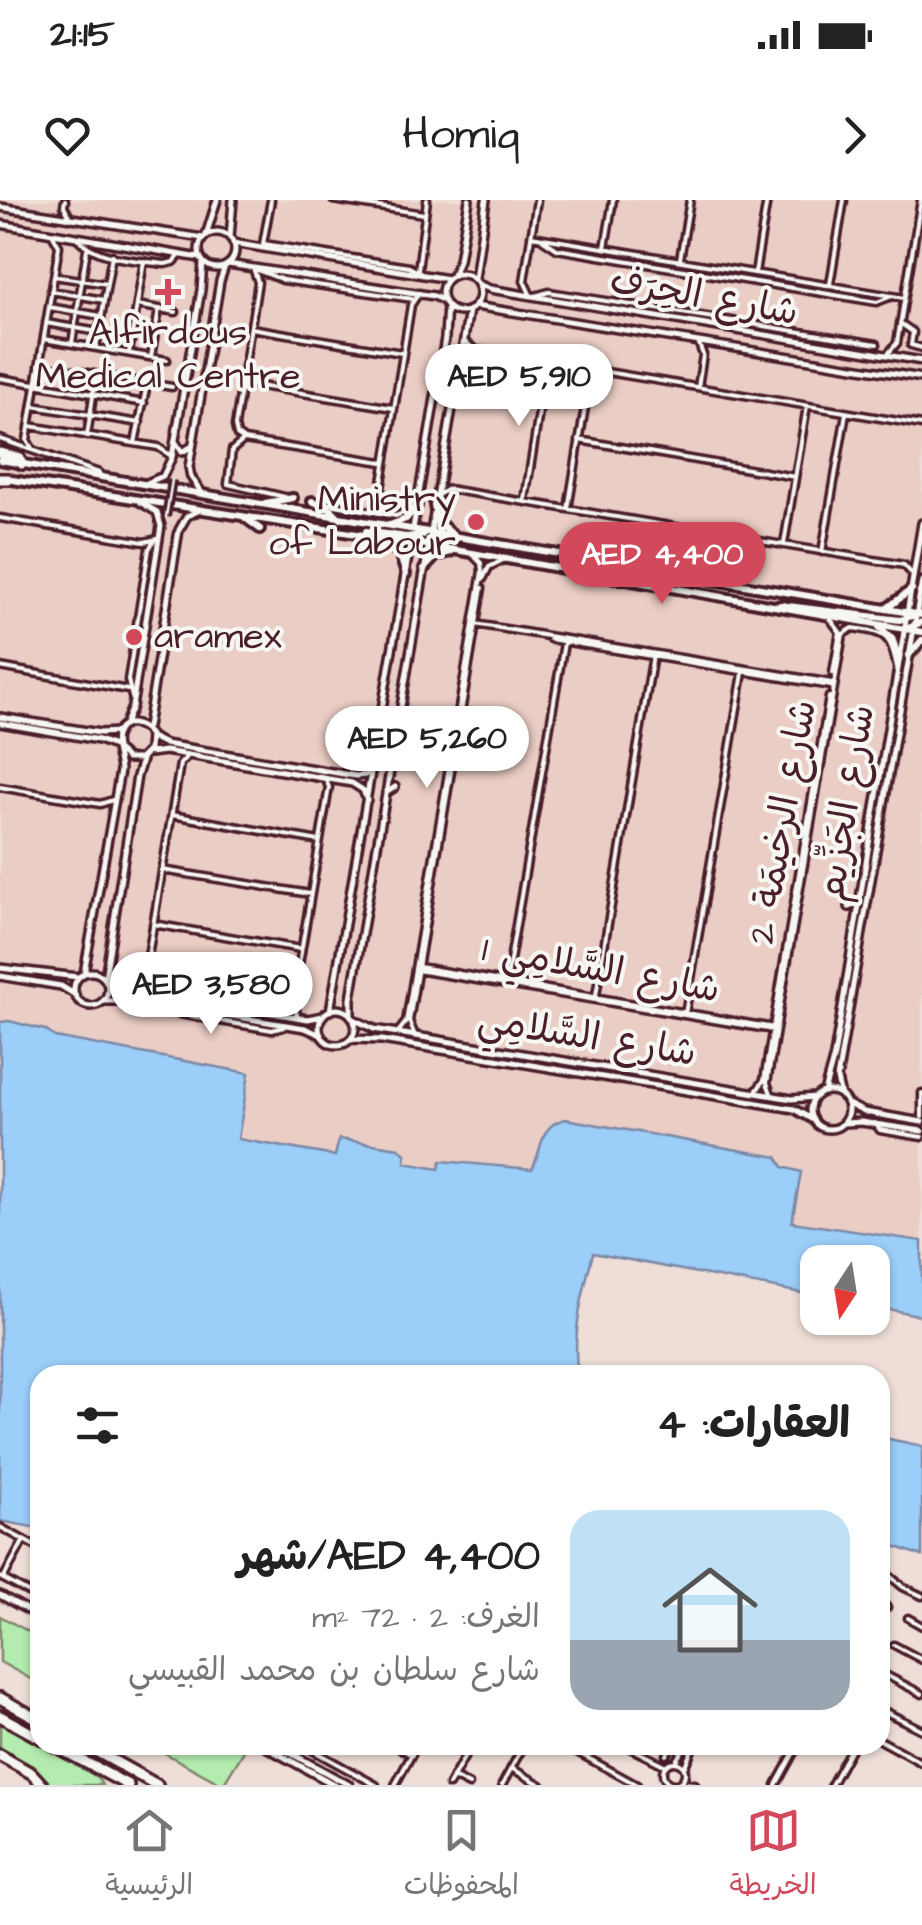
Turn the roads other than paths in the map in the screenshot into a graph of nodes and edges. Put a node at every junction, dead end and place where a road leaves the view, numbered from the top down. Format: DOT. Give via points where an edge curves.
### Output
graph roads {
  1 [pos="217,200"];
  2 [pos="234,200"];
  3 [pos="271,200"];
  4 [pos="333,200"];
  5 [pos="427,200"];
  6 [pos="469,200"];
  7 [pos="486,200"];
  8 [pos="537,200"];
  9 [pos="614,200"];
  10 [pos="690,200"];
  11 [pos="767,200"];
  12 [pos="844,200"];
  13 [pos="920,200"];
  14 [pos="65,203"];
  15 [pos="0,207"];
  16 [pos="424,214"];
  17 [pos="53,216"];
  18 [pos="71,219"];
  19 [pos="0,224"];
  20 [pos="51,233"];
  21 [pos="266,234"];
  22 [pos="531,236"];
  23 [pos="74,237"];
  24 [pos="204,237"];
  25 [pos="542,238"];
  26 [pos="232,241"];
  27 [pos="264,244"];
  28 [pos="272,244"];
  29 [pos="59,246"];
  30 [pos="606,248"];
  31 [pos="87,249"];
  32 [pos="256,249"];
  33 [pos="112,255"];
  34 [pos="180,255"];
  35 [pos="418,259"];
  36 [pos="144,260"];
  37 [pos="202,260"];
  38 [pos="680,260"];
  39 [pos="227,265"];
  40 [pos="409,267"];
  41 [pos="253,268"];
  42 [pos="418,270"];
  43 [pos="755,273"];
  44 [pos="54,276"];
  45 [pos="268,277"];
  46 [pos="426,277"];
  47 [pos="450,278"];
  48 [pos="82,280"];
  49 [pos="524,281"];
  50 [pos="476,282"];
  51 [pos="107,284"];
  52 [pos="830,285"];
  53 [pos="258,286"];
  54 [pos="51,291"];
  55 [pos="509,292"];
  56 [pos="418,293"];
  57 [pos="79,296"];
  58 [pos="533,296"];
  59 [pos="892,296"];
  60 [pos="904,298"];
  61 [pos="413,299"];
  62 [pos="104,300"];
  63 [pos="402,300"];
  64 [pos="446,303"];
  65 [pos="137,306"];
  66 [pos="49,308"];
  67 [pos="472,308"];
  68 [pos="160,309"];
  69 [pos="410,310"];
  70 [pos="77,312"];
  71 [pos="176,312"];
  72 [pos="102,316"];
  73 [pos="900,322"];
  74 [pos="46,323"];
  75 [pos="74,328"];
  76 [pos="251,328"];
  77 [pos="99,332"];
  78 [pos="44,338"];
  79 [pos="835,338"];
  80 [pos="462,340"];
  81 [pos="696,341"];
  82 [pos="896,343"];
  83 [pos="72,344"];
  84 [pos="715,344"];
  85 [pos="877,344"];
  86 [pos="96,348"];
  87 [pos="842,348"];
  88 [pos="922,348"];
  89 [pos="476,350"];
  90 [pos="129,353"];
  91 [pos="402,353"];
  92 [pos="704,355"];
  93 [pos="460,356"];
  94 [pos="887,356"];
  95 [pos="151,357"];
  96 [pos="903,358"];
  97 [pos="167,360"];
  98 [pos="922,361"];
  99 [pos="547,362"];
  100 [pos="40,364"];
  101 [pos="592,369"];
  102 [pos="96,374"];
  103 [pos="0,378"];
  104 [pos="922,378"];
  105 [pos="148,383"];
  106 [pos="242,383"];
  107 [pos="36,384"];
  108 [pos="172,387"];
  109 [pos="698,387"];
  110 [pos="93,394"];
  111 [pos="144,403"];
  112 [pos="33,406"];
  113 [pos="807,406"];
  114 [pos="393,408"];
  115 [pos="846,412"];
  116 [pos="90,415"];
  117 [pos="140,423"];
  118 [pos="922,425"];
  119 [pos="30,426"];
  120 [pos="87,436"];
  121 [pos="3,440"];
  122 [pos="176,440"];
  123 [pos="244,440"];
  124 [pos="580,440"];
  125 [pos="136,444"];
  126 [pos="192,445"];
  127 [pos="32,450"];
  128 [pos="0,456"];
  129 [pos="172,457"];
  130 [pos="384,462"];
  131 [pos="22,464"];
  132 [pos="102,478"];
  133 [pos="439,478"];
  134 [pos="795,478"];
  135 [pos="3,479"];
  136 [pos="172,480"];
  137 [pos="143,485"];
  138 [pos="448,489"];
  139 [pos="204,495"];
  140 [pos="133,498"];
  141 [pos="293,498"];
  142 [pos="379,500"];
  143 [pos="435,500"];
  144 [pos="312,501"];
  145 [pos="524,502"];
  146 [pos="256,504"];
  147 [pos="417,508"];
  148 [pos="568,509"];
  149 [pos="201,510"];
  150 [pos="369,511"];
  151 [pos="385,514"];
  152 [pos="243,516"];
  153 [pos="166,517"];
  154 [pos="0,518"];
  155 [pos="432,518"];
  156 [pos="342,520"];
  157 [pos="922,523"];
  158 [pos="290,524"];
  159 [pos="665,525"];
  160 [pos="384,527"];
  161 [pos="260,529"];
  162 [pos="373,536"];
  163 [pos="412,537"];
  164 [pos="458,539"];
  165 [pos="428,540"];
  166 [pos="157,541"];
  167 [pos="144,542"];
  168 [pos="784,545"];
  169 [pos="176,546"];
  170 [pos="512,548"];
  171 [pos="148,551"];
  172 [pos="458,552"];
  173 [pos="822,552"];
  174 [pos="472,554"];
  175 [pos="659,557"];
  176 [pos="916,558"];
  177 [pos="503,560"];
  178 [pos="904,566"];
  179 [pos="424,569"];
  180 [pos="649,569"];
  181 [pos="665,572"];
  182 [pos="406,574"];
  183 [pos="913,576"];
  184 [pos="922,581"];
  185 [pos="918,592"];
  186 [pos="767,607"];
  187 [pos="886,609"];
  188 [pos="829,617"];
  189 [pos="914,622"];
  190 [pos="874,624"];
  191 [pos="474,625"];
  192 [pos="564,640"];
  193 [pos="922,640"];
  194 [pos="654,655"];
  195 [pos="909,655"];
  196 [pos="899,658"];
  197 [pos="0,666"];
  198 [pos="897,667"];
  199 [pos="744,670"];
  200 [pos="128,680"];
  201 [pos="832,685"];
  202 [pos="117,686"];
  203 [pos="129,690"];
  204 [pos="133,698"];
  205 [pos="0,720"];
  206 [pos="121,729"];
  207 [pos="149,732"];
  208 [pos="116,748"];
  209 [pos="175,753"];
  210 [pos="146,755"];
  211 [pos="188,755"];
  212 [pos="374,763"];
  213 [pos="180,764"];
  214 [pos="325,778"];
  215 [pos="346,778"];
  216 [pos="336,780"];
  217 [pos="329,787"];
  218 [pos="0,788"];
  219 [pos="395,788"];
  220 [pos="386,794"];
  221 [pos="116,797"];
  222 [pos="367,802"];
  223 [pos="100,804"];
  224 [pos="172,815"];
  225 [pos="112,816"];
  226 [pos="320,841"];
  227 [pos="378,841"];
  228 [pos="384,851"];
  229 [pos="162,870"];
  230 [pos="310,894"];
  231 [pos="797,895"];
  232 [pos="859,901"];
  233 [pos="849,907"];
  234 [pos="153,924"];
  235 [pos="301,949"];
  236 [pos="146,968"];
  237 [pos="417,968"];
  238 [pos="0,972"];
  239 [pos="81,975"];
  240 [pos="106,980"];
  241 [pos="154,983"];
  242 [pos="140,984"];
  243 [pos="506,984"];
  244 [pos="134,991"];
  245 [pos="294,994"];
  246 [pos="76,996"];
  247 [pos="596,999"];
  248 [pos="104,1001"];
  249 [pos="281,1004"];
  250 [pos="330,1011"];
  251 [pos="295,1014"];
  252 [pos="685,1014"];
  253 [pos="323,1016"];
  254 [pos="352,1017"];
  255 [pos="774,1029"];
  256 [pos="395,1033"];
  257 [pos="321,1035"];
  258 [pos="414,1036"];
  259 [pos="351,1039"];
  260 [pos="824,1092"];
  261 [pos="755,1093"];
  262 [pos="922,1093"];
  263 [pos="772,1096"];
  264 [pos="815,1097"];
  265 [pos="843,1098"];
  266 [pos="920,1107"];
  267 [pos="906,1119"];
  268 [pos="812,1120"];
  269 [pos="922,1120"];
  270 [pos="841,1124"];
  271 [pos="922,1134"];
  272 [pos="0,1527"];
  273 [pos="24,1540"];
  274 [pos="30,1543"];
  275 [pos="890,1576"];
  276 [pos="1,1578"];
  277 [pos="30,1594"];
  278 [pos="0,1595"];
  279 [pos="922,1596"];
  280 [pos="30,1612"];
  281 [pos="908,1618"];
  282 [pos="922,1626"];
  283 [pos="894,1645"];
  284 [pos="922,1660"];
  285 [pos="890,1677"];
  286 [pos="922,1694"];
  287 [pos="0,1698"];
  288 [pos="30,1714"];
  289 [pos="890,1714"];
  290 [pos="0,1716"];
  291 [pos="922,1730"];
  292 [pos="30,1732"];
  293 [pos="890,1745"];
  294 [pos="72,1755"];
  295 [pos="102,1755"];
  296 [pos="280,1755"];
  297 [pos="294,1755"];
  298 [pos="320,1755"];
  299 [pos="411,1755"];
  300 [pos="465,1755"];
  301 [pos="518,1755"];
  302 [pos="582,1755"];
  303 [pos="642,1755"];
  304 [pos="680,1755"];
  305 [pos="690,1755"];
  306 [pos="792,1755"];
  307 [pos="848,1755"];
  308 [pos="0,1756"];
  309 [pos="654,1762"];
  310 [pos="675,1762"];
  311 [pos="922,1763"];
  312 [pos="666,1766"];
  313 [pos="511,1768"];
  314 [pos="685,1770"];
  315 [pos="664,1773"];
  316 [pos="453,1776"];
  317 [pos="666,1782"];
  318 [pos="676,1784"];
  319 [pos="42,1785"];
  320 [pos="128,1785"];
  321 [pos="157,1785"];
  322 [pos="335,1785"];
  323 [pos="349,1785"];
  324 [pos="376,1785"];
  325 [pos="395,1785"];
  326 [pos="449,1785"];
  327 [pos="469,1785"];
  328 [pos="502,1785"];
  329 [pos="541,1785"];
  330 [pos="637,1785"];
  331 [pos="696,1785"];
  332 [pos="776,1785"];
  333 [pos="831,1785"];
  1 -- 24 [label="street"];
  2 -- 26 [label="street"];
  3 -- 21 [label="street"];
  4 -- 16 [label="street"];
  5 -- 16 [label="street"];
  6 -- 47 [label="street"];
  7 -- 50 [label="street"];
  8 -- 22 [label="street"];
  9 -- 30 [label="street"];
  10 -- 38 [label="street"];
  11 -- 43 [label="street"];
  12 -- 52 [label="street"];
  13 -- 60 [label="street"];
  14 -- 17 [label="street"];
  14 -- 18 [label="street"];
  15 -- 17 [label="street"];
  16 -- 35 [label="street"];
  17 -- 18 [label="street"];
  18 -- 24 [label="street"];
  19 -- 20 [label="street"];
  20 -- 23 [label="street"];
  20 -- 29 [label="street"];
  21 -- 27 [label="street"];
  21 -- 28 [label="street"];
  22 -- 25 [label="street"];
  22 -- 49 [label="street"];
  23 -- 29 [label="street"];
  23 -- 31 [label="street"];
  23 -- 34 [label="street"];
  24 -- 26 [label="street" via="216,232"];
  24 -- 37 [label="street"];
  25 -- 30 [label="street"];
  25 -- 59 [label="street" via="554,248 613,259 877,302"];
  26 -- 32 [label="street"];
  26 -- 39 [label="street"];
  27 -- 28 [label="street"];
  27 -- 32 [label="street"];
  28 -- 40 [label="street"];
  29 -- 44 [label="street"];
  30 -- 38 [label="street"];
  31 -- 33 [label="street"];
  31 -- 48 [label="street"];
  32 -- 46 [label="street"];
  33 -- 36 [label="street"];
  33 -- 51 [label="street"];
  34 -- 36 [label="street" via="165,264"];
  34 -- 37 [label="street"];
  35 -- 40 [label="street"];
  35 -- 42 [label="street"];
  36 -- 65 [label="street"];
  37 -- 39 [label="street" via="213,268"];
  37 -- 122 [label="street"];
  38 -- 43 [label="street"];
  39 -- 41 [label="street"];
  39 -- 126 [label="street"];
  40 -- 42 [label="street"];
  41 -- 45 [label="street"];
  41 -- 53 [label="street"];
  41 -- 56 [label="street"];
  42 -- 46 [label="street"];
  43 -- 52 [label="street"];
  44 -- 48 [label="street"];
  44 -- 54 [label="street"];
  45 -- 53 [label="street"];
  45 -- 63 [label="street"];
  46 -- 47 [label="street"];
  47 -- 50 [label="street" via="466,274"];
  47 -- 64 [label="street"];
  48 -- 51 [label="street"];
  48 -- 57 [label="street"];
  49 -- 55 [label="street"];
  49 -- 58 [label="street"];
  50 -- 55 [label="street, شارع الحِرَف"];
  50 -- 67 [label="street" via="480,298"];
  51 -- 62 [label="street"];
  52 -- 59 [label="street"];
  53 -- 76 [label="street"];
  54 -- 57 [label="street"];
  54 -- 66 [label="street"];
  55 -- 58 [label="street, شارع الحِرَف"];
  56 -- 61 [label="street"];
  56 -- 64 [label="street"];
  57 -- 62 [label="street"];
  57 -- 70 [label="street"];
  58 -- 79 [label="street" via="548,292"];
  58 -- 87 [label="street, شارع الحِرَف"];
  59 -- 60 [label="street"];
  60 -- 73 [label="street"];
  61 -- 63 [label="street"];
  61 -- 69 [label="street"];
  62 -- 72 [label="street"];
  63 -- 69 [label="street"];
  64 -- 67 [label="street" via="458,311"];
  64 -- 147 [label="street"];
  65 -- 68 [label="street"];
  65 -- 90 [label="street"];
  66 -- 70 [label="street"];
  66 -- 74 [label="street"];
  67 -- 80 [label="street"];
  67 -- 81 [label="street, شارع الحِرَف"];
  68 -- 71 [label="street"];
  68 -- 95 [label="street"];
  69 -- 91 [label="street"];
  70 -- 72 [label="street"];
  70 -- 75 [label="street"];
  72 -- 77 [label="street"];
  73 -- 82 [label="street"];
  73 -- 88 [label="street" via="913,332 911,345"];
  74 -- 75 [label="street"];
  74 -- 78 [label="street"];
  75 -- 77 [label="street"];
  75 -- 83 [label="street"];
  76 -- 91 [label="street"];
  76 -- 106 [label="street"];
  77 -- 86 [label="street"];
  78 -- 83 [label="street"];
  78 -- 100 [label="street"];
  79 -- 85 [label="street"];
  79 -- 87 [label="street"];
  80 -- 89 [label="street"];
  80 -- 93 [label="street"];
  81 -- 84 [label="street, شارع الحِرَف"];
  81 -- 92 [label="street"];
  82 -- 94 [label="street"];
  82 -- 96 [label="street"];
  83 -- 86 [label="street"];
  84 -- 92 [label="street"];
  84 -- 104 [label="street, شارع الحِرَف"];
  86 -- 90 [label="street"];
  87 -- 94 [label="street, شارع الحِرَف"];
  89 -- 93 [label="street"];
  89 -- 99 [label="street"];
  90 -- 95 [label="street"];
  91 -- 114 [label="street"];
  92 -- 109 [label="street"];
  93 -- 133 [label="street"];
  94 -- 96 [label="street, شارع الحِرَف"];
  95 -- 97 [label="street"];
  96 -- 98 [label="street, شارع الحِرَف"];
  99 -- 101 [label="street"];
  99 -- 145 [label="street"];
  100 -- 102 [label="street"];
  100 -- 107 [label="street"];
  101 -- 109 [label="street"];
  101 -- 124 [label="street"];
  102 -- 105 [label="street"];
  102 -- 110 [label="street"];
  103 -- 107 [label="street"];
  105 -- 108 [label="street"];
  105 -- 111 [label="street"];
  106 -- 114 [label="street"];
  106 -- 123 [label="street" via="235,428"];
  107 -- 110 [label="street"];
  107 -- 112 [label="street"];
  109 -- 113 [label="street"];
  110 -- 111 [label="street"];
  110 -- 116 [label="street"];
  111 -- 117 [label="street"];
  112 -- 116 [label="street"];
  112 -- 119 [label="street"];
  113 -- 115 [label="street"];
  113 -- 134 [label="street"];
  114 -- 130 [label="street"];
  115 -- 118 [label="street"];
  115 -- 173 [label="street"];
  116 -- 117 [label="street"];
  116 -- 120 [label="street"];
  117 -- 125 [label="street"];
  119 -- 120 [label="street"];
  119 -- 121 [label="street" via="23,439"];
  119 -- 127 [label="street"];
  120 -- 125 [label="street"];
  121 -- 127 [label="street"];
  122 -- 126 [label="street" via="182,452"];
  122 -- 129 [label="street"];
  123 -- 130 [label="street"];
  123 -- 141 [label="street" via="232,450 229,486"];
  124 -- 134 [label="street"];
  124 -- 148 [label="street"];
  125 -- 129 [label="street" via="164,448"];
  126 -- 139 [label="street" via="190,471"];
  127 -- 132 [label="street"];
  128 -- 131 [label="highway"];
  129 -- 137 [label="street" via="163,476"];
  130 -- 142 [label="street"];
  131 -- 132 [label="main road"];
  132 -- 137 [label="main road"];
  133 -- 138 [label="street"];
  133 -- 143 [label="street"];
  134 -- 168 [label="street"];
  135 -- 140 [label="main road"];
  136 -- 153 [label="street, bridge"];
  137 -- 139 [label="main road"];
  138 -- 143 [label="street"];
  138 -- 145 [label="street"];
  139 -- 146 [label="main road"];
  140 -- 149 [label="main road"];
  140 -- 166 [label="street" via="156,512"];
  141 -- 146 [label="main road"];
  142 -- 150 [label="street"];
  142 -- 151 [label="street"];
  143 -- 155 [label="street"];
  143 -- 164 [label="main road" via="438,521"];
  144 -- 150 [label="street"];
  144 -- 156 [label="main road"];
  145 -- 148 [label="street"];
  146 -- 156 [label="main road"];
  147 -- 151 [label="street"];
  147 -- 155 [label="street" via="416,525"];
  147 -- 160 [label="main road"];
  147 -- 163 [label="street"];
  148 -- 159 [label="street"];
  149 -- 152 [label="main road"];
  149 -- 169 [label="street" via="184,518"];
  150 -- 151 [label="street"];
  152 -- 158 [label="main road"];
  152 -- 161 [label="main road"];
  154 -- 167 [label="street"];
  155 -- 165 [label="street"];
  156 -- 160 [label="main road"];
  157 -- 176 [label="street, شارع الجَزِّيم"];
  158 -- 162 [label="main road"];
  158 -- 163 [label="main road"];
  159 -- 168 [label="street"];
  159 -- 175 [label="street"];
  160 -- 163 [label="main road"];
  162 -- 163 [label="main road"];
  162 -- 182 [label="main road" via="394,548"];
  163 -- 165 [label="main road"];
  163 -- 182 [label="street"];
  164 -- 165 [label="main road"];
  164 -- 170 [label="main road"];
  165 -- 170 [label="main road"];
  165 -- 172 [label="main road"];
  165 -- 179 [label="street"];
  166 -- 167 [label="street"];
  166 -- 169 [label="street" via="169,538"];
  166 -- 171 [label="street"];
  166 -- 204 [label="street"];
  167 -- 171 [label="street"];
  168 -- 173 [label="street"];
  169 -- 207 [label="street"];
  170 -- 180 [label="main road"];
  171 -- 200 [label="street"];
  172 -- 174 [label="main road"];
  172 -- 179 [label="main road" via="436,556"];
  173 -- 178 [label="street"];
  174 -- 177 [label="main road"];
  174 -- 191 [label="street" via="482,567"];
  175 -- 180 [label="street"];
  175 -- 181 [label="street"];
  176 -- 178 [label="street"];
  176 -- 183 [label="street, شارع الجَزِّيم"];
  177 -- 186 [label="main road"];
  177 -- 191 [label="street" via="484,573"];
  178 -- 183 [label="street"];
  179 -- 220 [label="street"];
  180 -- 181 [label="main road"];
  181 -- 187 [label="main road"];
  182 -- 212 [label="street"];
  183 -- 185 [label="street, شارع الجَزِّيم"];
  184 -- 185 [label="street, شارع الجَزِّيم"];
  185 -- 187 [label="main road"];
  185 -- 189 [label="street, شارع الجَزِّيم"];
  186 -- 188 [label="main road"];
  186 -- 189 [label="main road"];
  187 -- 189 [label="main road"];
  188 -- 190 [label="main road"];
  188 -- 201 [label="street, شارع الرخيمَة 2" via="840,632"];
  189 -- 190 [label="main road"];
  189 -- 195 [label="street, شارع الجَزِّيم"];
  189 -- 196 [label="street, شارع الجَزِّيم"];
  190 -- 196 [label="main road" via="892,638"];
  191 -- 192 [label="street"];
  191 -- 237 [label="street"];
  191 -- 237 [label="street"];
  192 -- 194 [label="street"];
  192 -- 243 [label="street"];
  193 -- 195 [label="main road"];
  194 -- 199 [label="street"];
  194 -- 247 [label="street"];
  195 -- 265 [label="street, شارع الجَزِّيم" via="837,1079"];
  196 -- 198 [label="street, شارع الجَزِّيم"];
  197 -- 202 [label="street"];
  198 -- 201 [label="street, شارع الرخيمَة 2" via="886,637 849,629"];
  198 -- 232 [label="street, شارع الجَزِّيم"];
  199 -- 201 [label="street"];
  199 -- 252 [label="street"];
  200 -- 202 [label="street"];
  200 -- 203 [label="street"];
  201 -- 231 [label="street, شارع الرخيمَة 2"];
  201 -- 231 [label="street, شارع الرخيمَة 2"];
  202 -- 203 [label="street"];
  203 -- 204 [label="street"];
  204 -- 206 [label="street"];
  205 -- 206 [label="street" via="100,734"];
  205 -- 208 [label="street"];
  206 -- 207 [label="street" via="136,724"];
  206 -- 208 [label="street"];
  207 -- 210 [label="street"];
  207 -- 215 [label="street" via="164,744"];
  208 -- 210 [label="street" via="131,760"];
  208 -- 221 [label="street"];
  209 -- 210 [label="street"];
  209 -- 211 [label="street"];
  209 -- 213 [label="street"];
  210 -- 240 [label="street" via="137,776"];
  211 -- 213 [label="street"];
  211 -- 214 [label="street"];
  212 -- 215 [label="street" via="362,776"];
  212 -- 222 [label="street"];
  213 -- 224 [label="street"];
  214 -- 216 [label="street"];
  214 -- 217 [label="street"];
  215 -- 216 [label="street"];
  215 -- 222 [label="street"];
  216 -- 217 [label="street"];
  217 -- 226 [label="street"];
  218 -- 223 [label="street"];
  219 -- 220 [label="street"];
  220 -- 227 [label="street"];
  221 -- 223 [label="street"];
  221 -- 225 [label="street"];
  222 -- 250 [label="street"];
  223 -- 225 [label="street"];
  224 -- 226 [label="street"];
  224 -- 229 [label="street"];
  225 -- 239 [label="street"];
  226 -- 230 [label="street"];
  227 -- 228 [label="street"];
  227 -- 254 [label="street"];
  229 -- 230 [label="street"];
  229 -- 234 [label="street"];
  230 -- 235 [label="street"];
  231 -- 255 [label="street, شارع الرخيمَة 2"];
  232 -- 233 [label="street"];
  232 -- 260 [label="street, شارع الجَزِّيم"];
  234 -- 235 [label="street"];
  234 -- 236 [label="street"];
  235 -- 245 [label="street"];
  236 -- 241 [label="street"];
  236 -- 242 [label="street"];
  237 -- 243 [label="street, شارع السَّلامِي 1"];
  237 -- 256 [label="street" via="406,1022"];
  237 -- 258 [label="street" via="409,1021"];
  238 -- 239 [label="street"];
  238 -- 246 [label="street" via="61,986"];
  239 -- 240 [label="street" via="97,972"];
  239 -- 246 [label="street"];
  240 -- 244 [label="street"];
  240 -- 248 [label="street"];
  241 -- 242 [label="street"];
  241 -- 249 [label="street"];
  242 -- 244 [label="street"];
  243 -- 247 [label="street, شارع السَّلامِي 1"];
  244 -- 251 [label="street"];
  245 -- 249 [label="street"];
  245 -- 251 [label="street"];
  246 -- 248 [label="street" via="90,1006"];
  247 -- 252 [label="street, شارع السَّلامِي 1"];
  248 -- 257 [label="street" via="139,1001"];
  249 -- 251 [label="street"];
  250 -- 253 [label="street"];
  250 -- 254 [label="street"];
  251 -- 253 [label="street"];
  252 -- 255 [label="street, شارع السَّلامِي 1"];
  253 -- 257 [label="street"];
  254 -- 256 [label="street, شارع السَّلامِي" via="367,1028"];
  254 -- 259 [label="street"];
  255 -- 261 [label="street, شارع الرخيمَة 2"];
  255 -- 263 [label="street" via="767,1085"];
  256 -- 258 [label="street, شارع السَّلامِي"];
  257 -- 259 [label="street" via="336,1045"];
  258 -- 261 [label="street, شارع السَّلامِي"];
  259 -- 268 [label="street, شارع السَّلامِي" via="777,1106"];
  260 -- 264 [label="street"];
  260 -- 265 [label="street"];
  261 -- 263 [label="street, شارع السَّلامِي"];
  262 -- 266 [label="street"];
  263 -- 264 [label="street, شارع السَّلامِي"];
  264 -- 268 [label="street"];
  265 -- 267 [label="street" via="860,1111"];
  265 -- 270 [label="street" via="847,1114"];
  266 -- 267 [label="street"];
  266 -- 269 [label="street"];
  267 -- 269 [label="street"];
  268 -- 270 [label="street" via="824,1128"];
  270 -- 271 [label="street" via="875,1123"];
  272 -- 273 [label="street"];
  273 -- 274 [label="street"];
  273 -- 276 [label="street"];
  275 -- 279 [label="street"];
  276 -- 277 [label="street"];
  278 -- 280 [label="street"];
  281 -- 282 [label="street"];
  283 -- 284 [label="street"];
  285 -- 286 [label="street"];
  287 -- 288 [label="highway"];
  289 -- 291 [label="street"];
  290 -- 292 [label="highway"];
  293 -- 311 [label="street"];
  294 -- 320 [label="highway"];
  295 -- 321 [label="highway"];
  296 -- 322 [label="street"];
  297 -- 323 [label="street"];
  298 -- 324 [label="street"];
  299 -- 325 [label="street"];
  300 -- 316 [label="street"];
  301 -- 313 [label="street"];
  302 -- 330 [label="street"];
  303 -- 309 [label="street"];
  304 -- 310 [label="street"];
  305 -- 314 [label="street"];
  306 -- 332 [label="street"];
  307 -- 333 [label="street"];
  308 -- 319 [label="street"];
  309 -- 312 [label="street"];
  309 -- 315 [label="street"];
  310 -- 312 [label="street"];
  310 -- 314 [label="street"];
  312 -- 315 [label="street"];
  313 -- 328 [label="street"];
  313 -- 329 [label="street"];
  314 -- 318 [label="street"];
  314 -- 331 [label="street"];
  315 -- 317 [label="street"];
  316 -- 326 [label="street"];
  316 -- 327 [label="street"];
  317 -- 318 [label="street"];
  318 -- 331 [label="street"];
}
